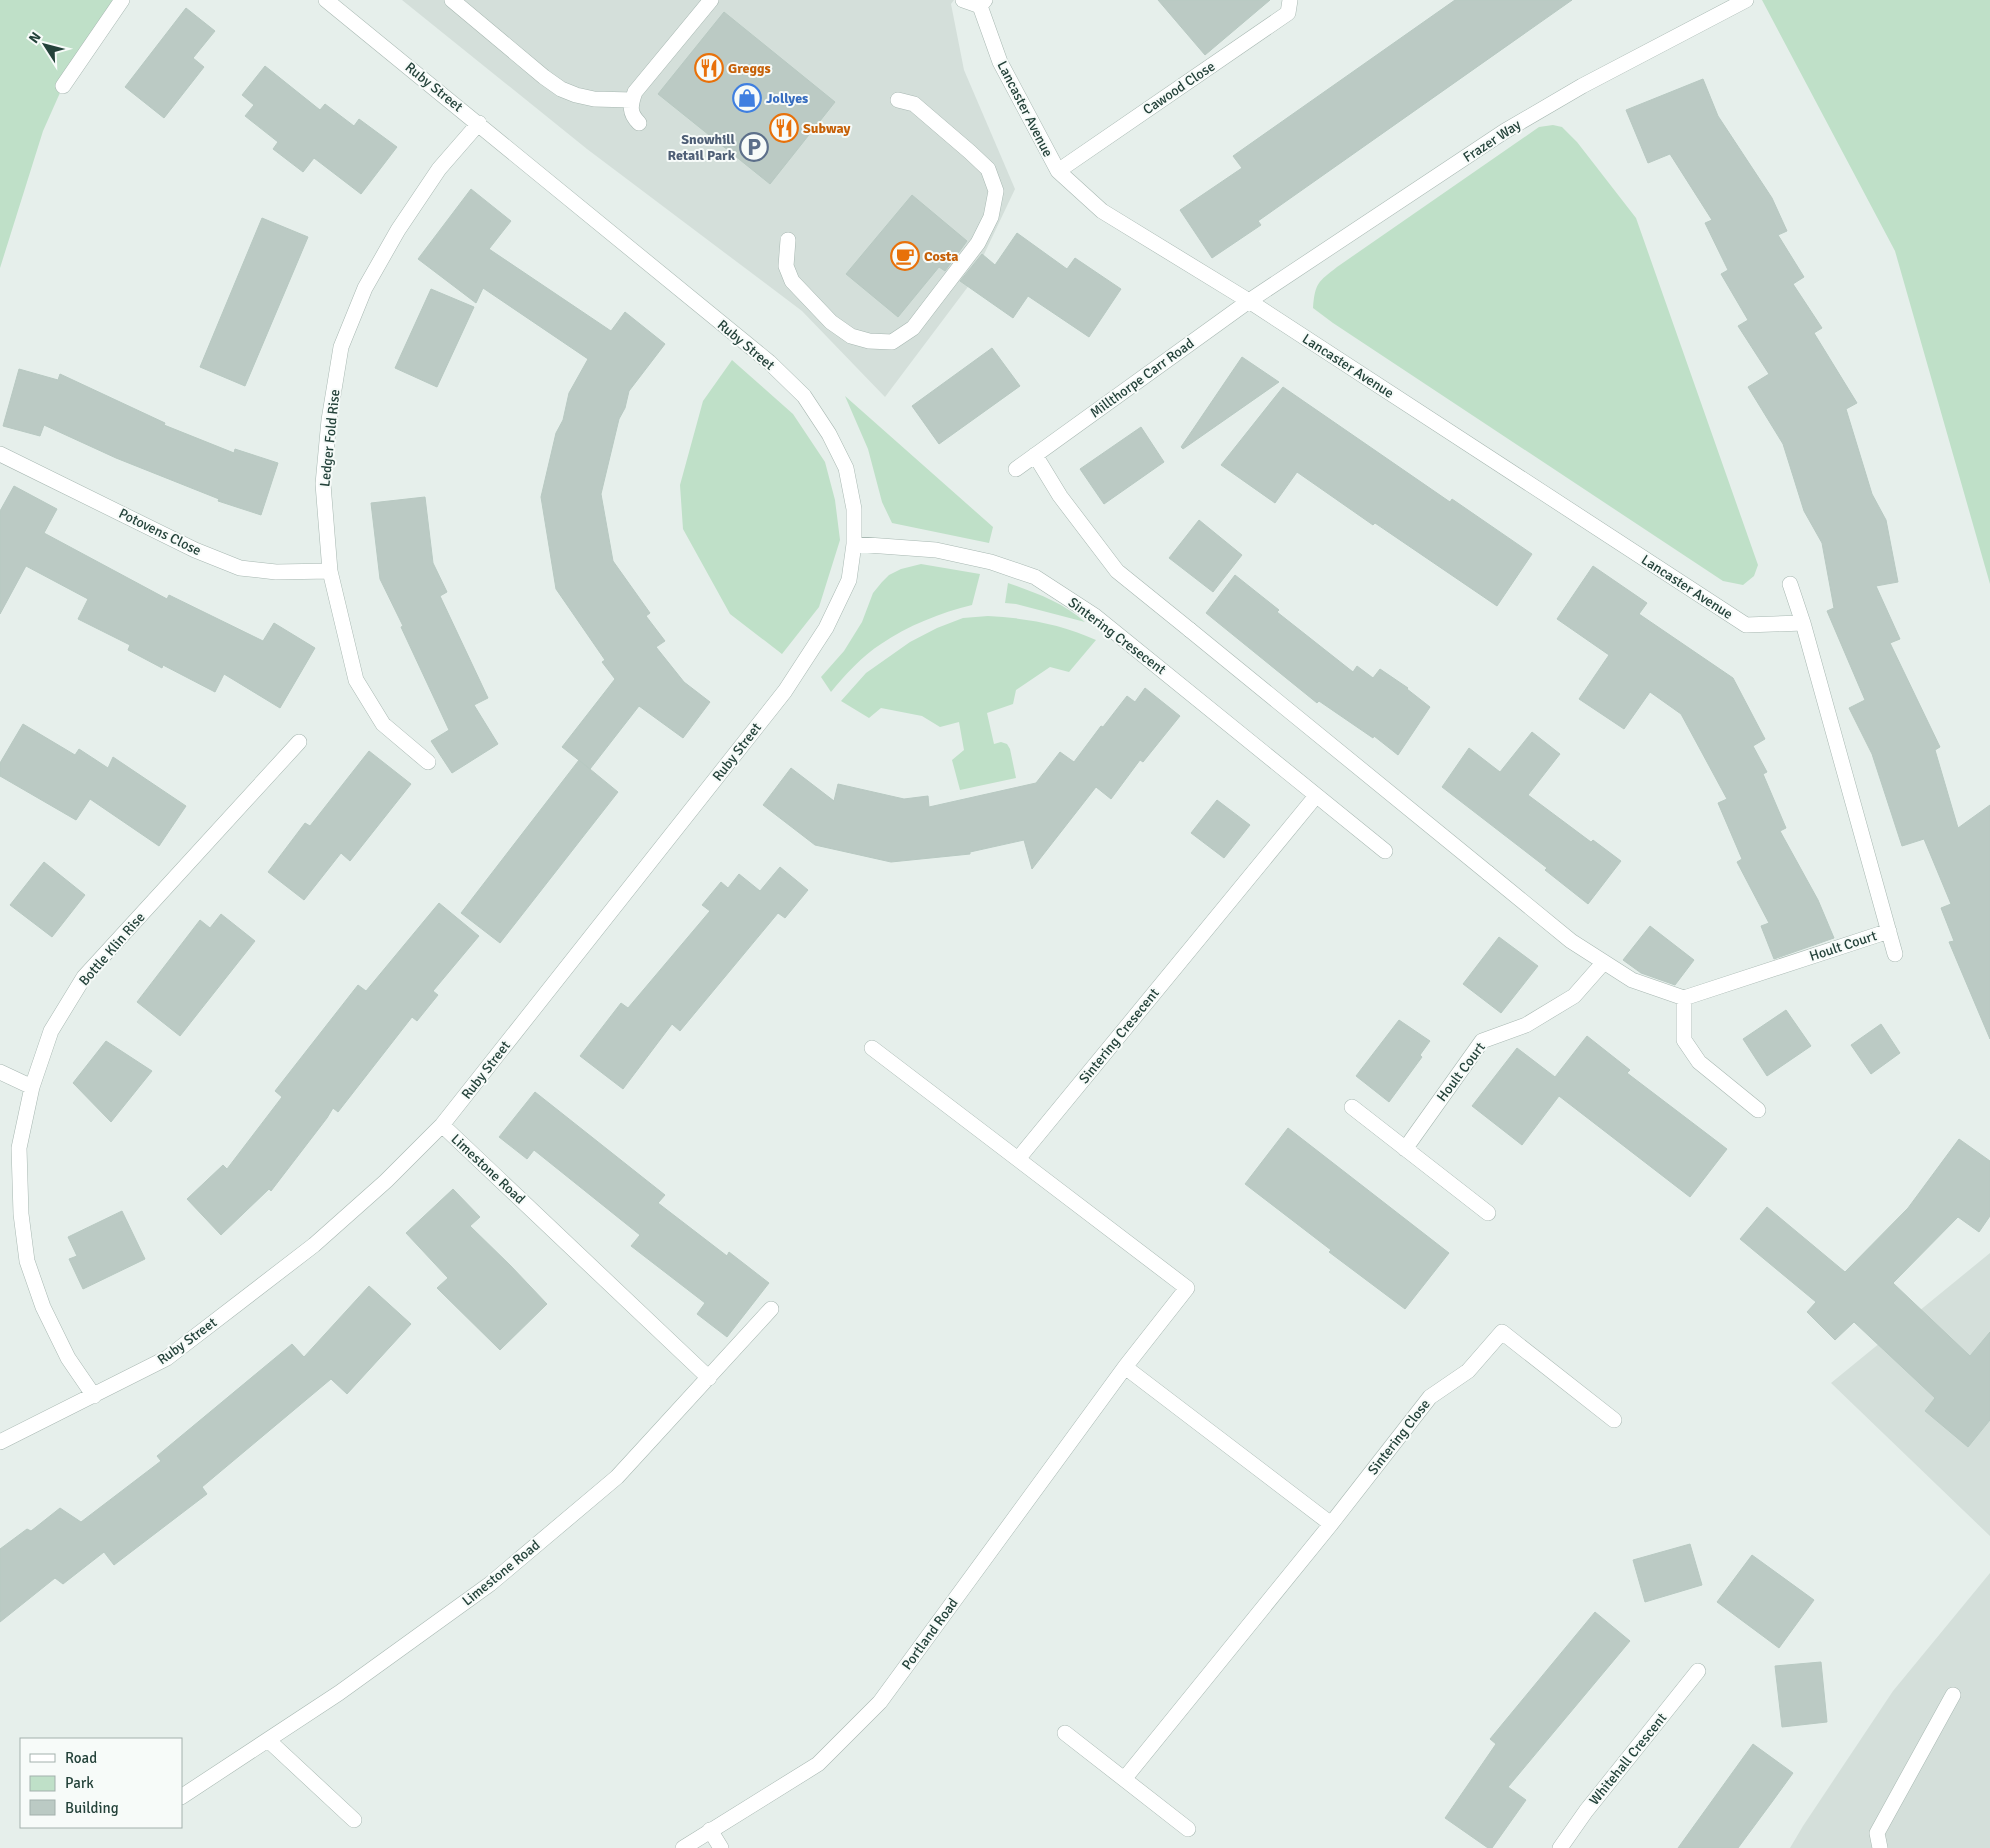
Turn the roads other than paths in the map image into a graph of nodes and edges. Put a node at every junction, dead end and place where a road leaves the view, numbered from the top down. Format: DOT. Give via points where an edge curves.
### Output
graph roads {
  1 [pos="122,0"];
  2 [pos="326,0"];
  3 [pos="452,0"];
  4 [pos="711,0"];
  5 [pos="963,0"];
  6 [pos="1290,0"];
  7 [pos="1746,0"];
  8 [pos="983,3"];
  9 [pos="63,86"];
  10 [pos="632,100"];
  11 [pos="898,100"];
  12 [pos="639,123"];
  13 [pos="479,124"];
  14 [pos="1058,171"];
  15 [pos="788,240"];
  16 [pos="1249,301"];
  17 [pos="0,454"];
  18 [pos="1035,455"];
  19 [pos="1016,468"];
  20 [pos="854,544"];
  21 [pos="330,571"];
  22 [pos="1790,584"];
  23 [pos="1803,623"];
  24 [pos="299,742"];
  25 [pos="428,762"];
  26 [pos="1316,796"];
  27 [pos="1385,851"];
  28 [pos="1889,931"];
  29 [pos="1895,954"];
  30 [pos="1604,962"];
  31 [pos="1684,998"];
  32 [pos="872,1048"];
  33 [pos="0,1072"];
  34 [pos="32,1087"];
  35 [pos="1352,1107"];
  36 [pos="1758,1110"];
  37 [pos="442,1125"];
  38 [pos="1405,1149"];
  39 [pos="1018,1159"];
  40 [pos="1488,1213"];
  41 [pos="771,1309"];
  42 [pos="1125,1367"];
  43 [pos="709,1378"];
  44 [pos="94,1396"];
  45 [pos="1614,1420"];
  46 [pos="0,1442"];
  47 [pos="1331,1524"];
  48 [pos="1698,1671"];
  49 [pos="1953,1695"];
  50 [pos="1065,1733"];
  51 [pos="268,1740"];
  52 [pos="1125,1778"];
  53 [pos="182,1796"];
  54 [pos="354,1820"];
  55 [pos="1188,1829"];
  56 [pos="710,1830"];
  57 [pos="683,1848"];
  58 [pos="722,1848"];
  59 [pos="1560,1848"];
  60 [pos="1880,1848"];
  1 -- 9 [label="street"];
  2 -- 13 [label="street, Ruby Street"];
  3 -- 10 [label="street" via="561,88 594,99"];
  4 -- 10 [label="street" via="635,92"];
  5 -- 8 [label="street"];
  6 -- 14 [label="street, Cawood Close" via="1288,13"];
  7 -- 16 [label="street, Frazer Way" via="1582,86 1505,131"];
  8 -- 14 [label="street, Lancaster Avenue" via="1000,62"];
  10 -- 12 [label="street" via="632,116"];
  11 -- 15 [label="street" via="914,104 970,152 988,169 996,191 991,217 978,243 913,328 892,342 869,341 851,336 831,322 792,281 786,266"];
  13 -- 20 [label="street, Ruby Street" via="769,362 804,396 846,468 854,509"];
  13 -- 21 [label="street, Ledger Fold Rise" via="439,169 398,230 365,288 342,347 329,420 323,484"];
  14 -- 16 [label="street, Lancaster Avenue" via="1102,211"];
  16 -- 18 [label="street, Millthorpe Carr Road"];
  16 -- 23 [label="street, Lancaster Avenue" via="1746,625"];
  17 -- 21 [label="street, Potovens Close" via="195,550 240,568 276,572"];
  18 -- 19 [label="street, Millthorpe Carr Road"];
  18 -- 30 [label="street" via="1060,496 1116,571 1572,941"];
  20 -- 26 [label="street, Sintering Cresecent" via="936,550 991,562 1035,577 1095,616"];
  20 -- 37 [label="street, Ruby Street" via="848,580 826,628 785,691"];
  21 -- 25 [label="street, Ledger Fold Rise" via="356,680 383,724"];
  22 -- 23 [label="street"];
  23 -- 28 [label="street"];
  24 -- 34 [label="street, Bottle Klin Rise" via="84,977 52,1031"];
  26 -- 27 [label="street, Sintering Cresecent"];
  26 -- 39 [label="street, Sintering Cresecent"];
  28 -- 29 [label="street"];
  28 -- 31 [label="street, Hoult Court"];
  30 -- 31 [label="street" via="1632,980"];
  30 -- 38 [label="street, Hoult Court" via="1574,996 1526,1025 1482,1041"];
  31 -- 36 [label="street" via="1684,1040 1699,1062"];
  32 -- 39 [label="street"];
  33 -- 34 [label="street"];
  34 -- 44 [label="street, Bottle Klin Rise" via="19,1148 21,1214 27,1260 43,1307 68,1358"];
  35 -- 38 [label="street"];
  37 -- 43 [label="street, Limestone Road"];
  37 -- 44 [label="street, Ruby Street" via="386,1181 314,1245 167,1358"];
  38 -- 40 [label="street"];
  39 -- 42 [label="street, Portland Road" via="1187,1288"];
  41 -- 43 [label="street, Limestone Road"];
  42 -- 47 [label="street"];
  42 -- 56 [label="street, Portland Road" via="880,1702 818,1764"];
  43 -- 51 [label="street, Limestone Road" via="617,1478 490,1584"];
  44 -- 46 [label="street, Ruby Street"];
  45 -- 47 [label="street, Sintering Close" via="1502,1332 1468,1371 1430,1397"];
  47 -- 52 [label="street, Sintering Close"];
  48 -- 59 [label="street, Whitehall Crescent"];
  49 -- 60 [label="street" via="1877,1833"];
  50 -- 52 [label="street"];
  51 -- 53 [label="street, Limestone Road"];
  51 -- 54 [label="street"];
  52 -- 55 [label="street"];
  56 -- 57 [label="street, Portland Road"];
  56 -- 58 [label="street"];
}
